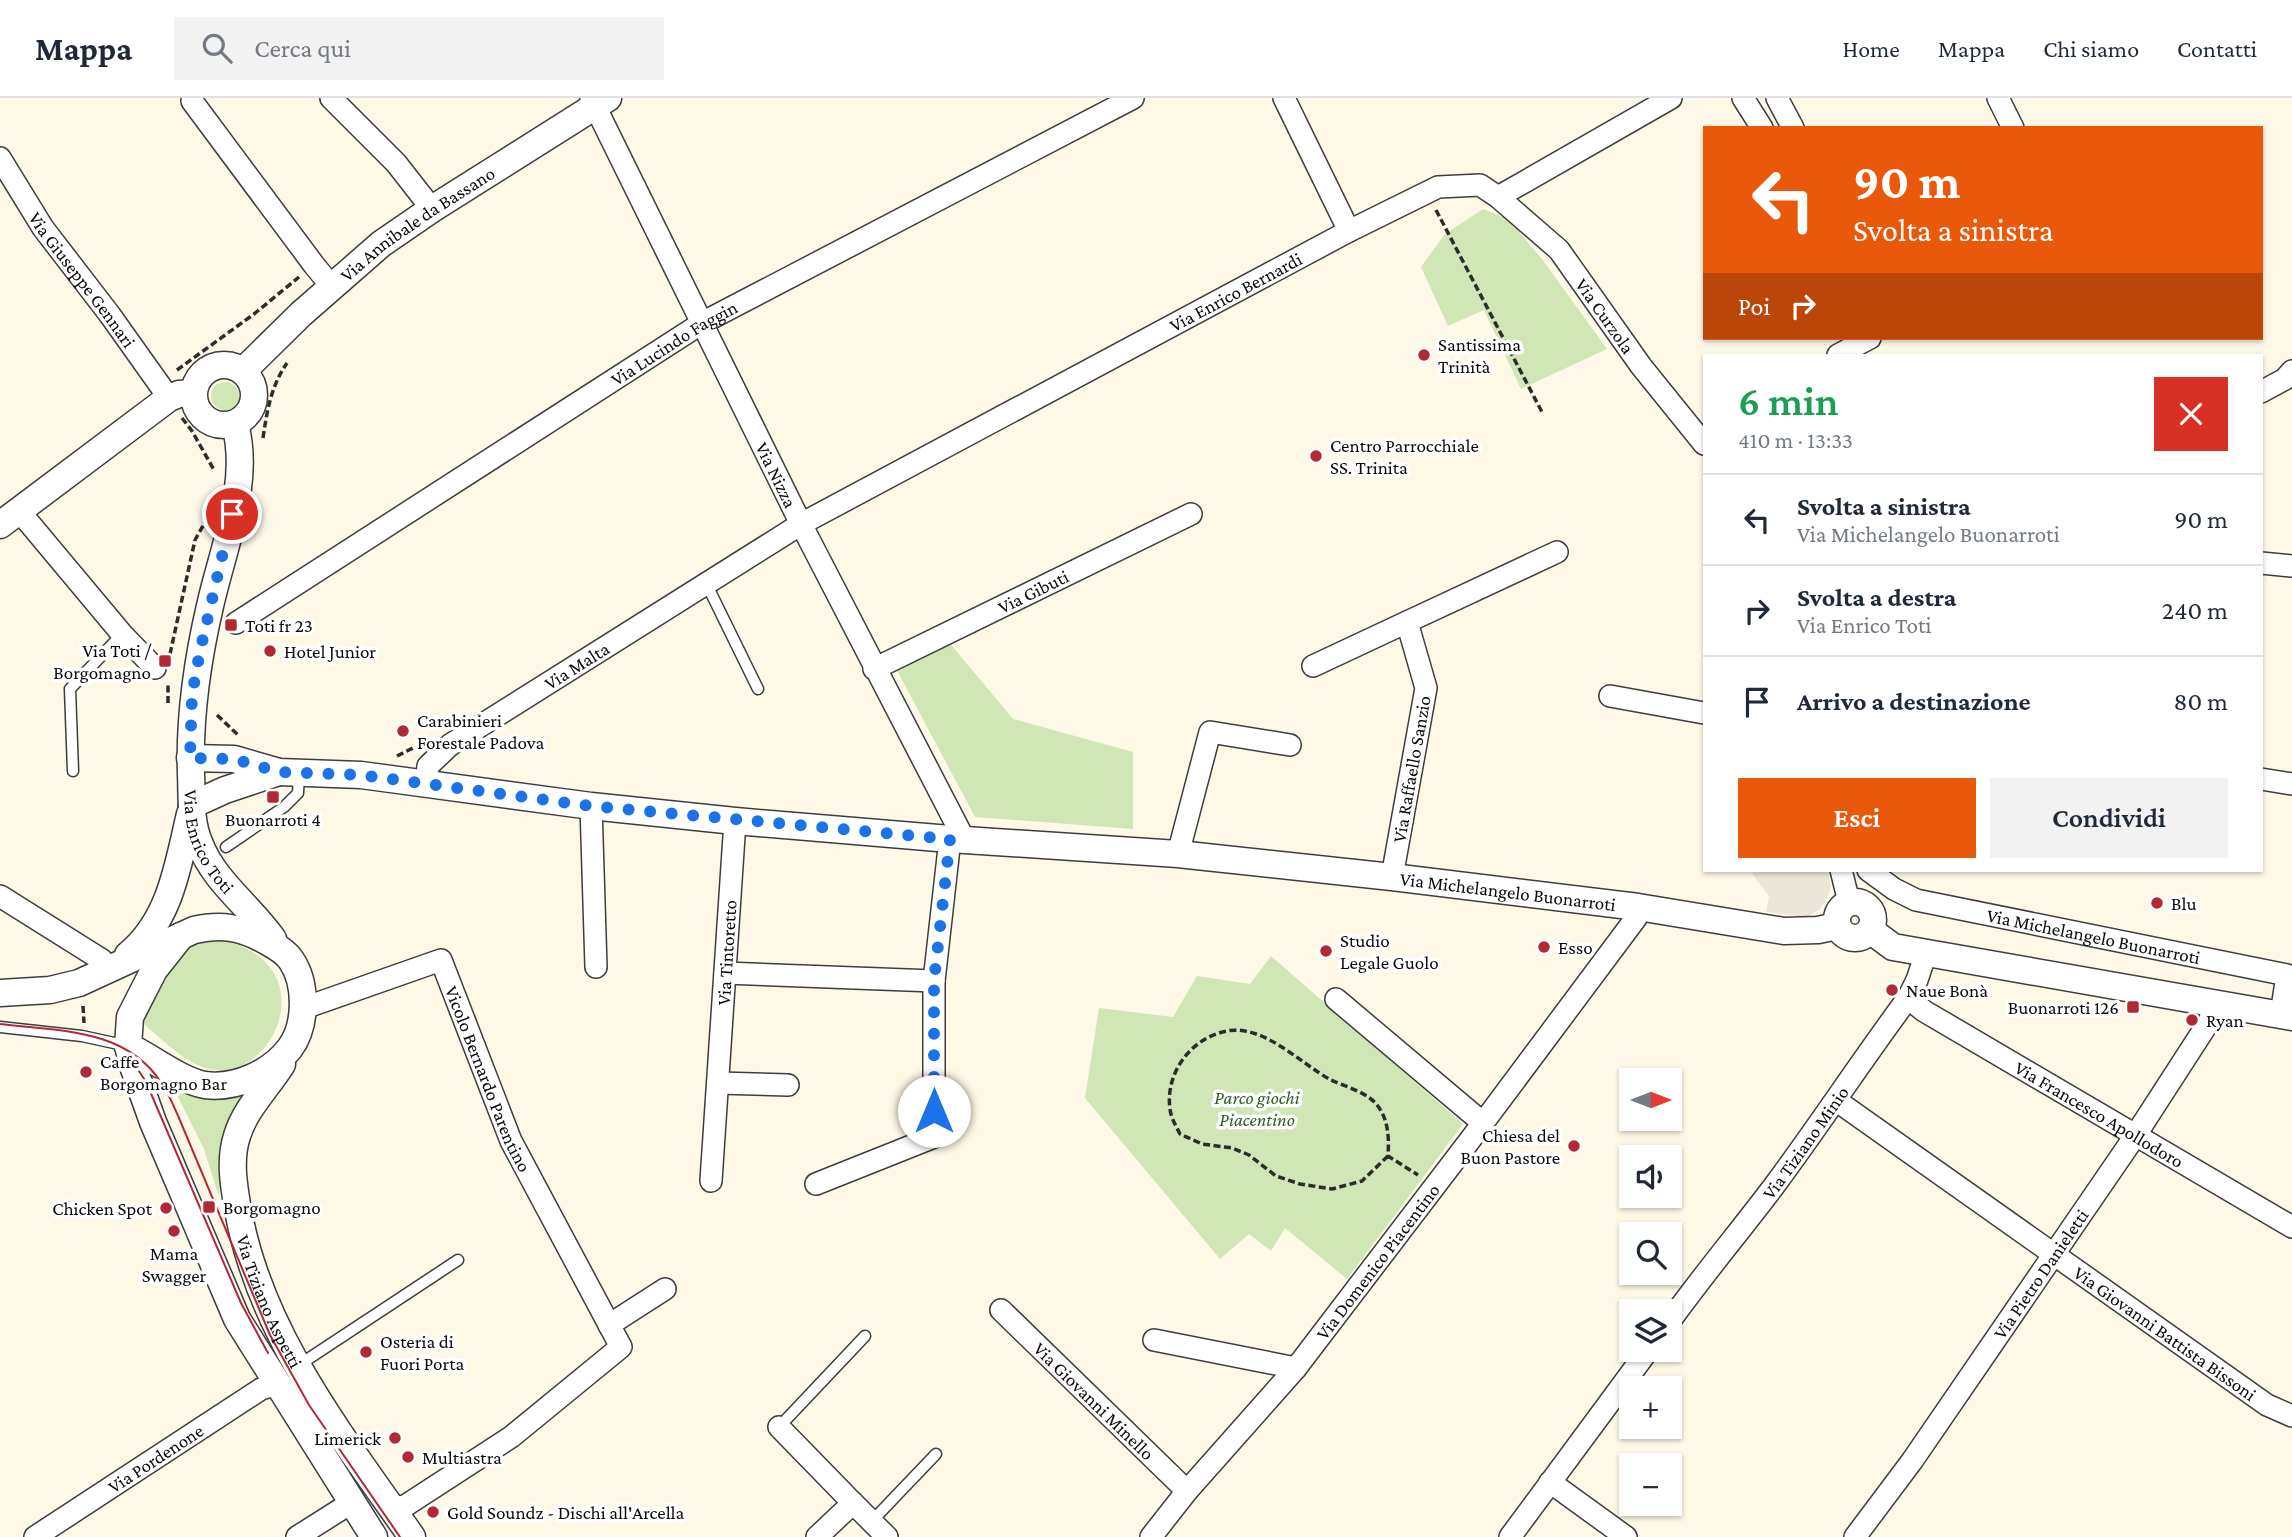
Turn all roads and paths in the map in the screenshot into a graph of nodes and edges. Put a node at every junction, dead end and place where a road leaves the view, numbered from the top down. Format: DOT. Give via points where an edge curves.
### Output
graph roads {
  1 [pos="331,98"];
  2 [pos="1133,98"];
  3 [pos="1284,98"];
  4 [pos="1671,98"];
  5 [pos="1743,98"];
  6 [pos="1777,98"];
  7 [pos="1998,98"];
  8 [pos="192,101"];
  9 [pos="598,101"];
  10 [pos="1761,126"];
  11 [pos="1792,126"];
  12 [pos="2012,126"];
  13 [pos="0,158"];
  14 [pos="1427,192"];
  15 [pos="1498,197"];
  16 [pos="432,209"];
  17 [pos="1349,231"];
  18 [pos="306,272"];
  19 [pos="332,287"];
  20 [pos="702,323"];
  21 [pos="1866,340"];
  22 [pos="1840,354"];
  23 [pos="291,357"];
  24 [pos="243,371"];
  25 [pos="2290,381"];
  26 [pos="2263,391"];
  27 [pos="179,395"];
  28 [pos="1542,412"];
  29 [pos="235,424"];
  30 [pos="263,440"];
  31 [pos="1703,442"];
  32 [pos="217,477"];
  33 [pos="214,506"];
  34 [pos="1191,514"];
  35 [pos="10,518"];
  36 [pos="801,524"];
  37 [pos="1557,552"];
  38 [pos="2263,563"];
  39 [pos="2292,566"];
  40 [pos="707,585"];
  41 [pos="1407,622"];
  42 [pos="236,623"];
  43 [pos="122,634"];
  44 [pos="1313,667"];
  45 [pos="874,669"];
  46 [pos="164,670"];
  47 [pos="758,688"];
  48 [pos="1610,696"];
  49 [pos="168,713"];
  50 [pos="1703,713"];
  51 [pos="216,714"];
  52 [pos="246,740"];
  53 [pos="1290,745"];
  54 [pos="190,758"];
  55 [pos="74,771"];
  56 [pos="289,773"];
  57 [pos="2263,779"];
  58 [pos="426,782"];
  59 [pos="2292,784"];
  60 [pos="192,805"];
  61 [pos="591,806"];
  62 [pos="735,821"];
  63 [pos="957,839"];
  64 [pos="226,847"];
  65 [pos="1178,854"];
  66 [pos="1842,872"];
  67 [pos="1871,872"];
  68 [pos="1392,877"];
  69 [pos="0,896"];
  70 [pos="1849,902"];
  71 [pos="1638,907"];
  72 [pos="1837,926"];
  73 [pos="1870,930"];
  74 [pos="181,936"];
  75 [pos="1926,953"];
  76 [pos="286,955"];
  77 [pos="109,963"];
  78 [pos="596,967"];
  79 [pos="725,973"];
  80 [pos="934,981"];
  81 [pos="79,983"];
  82 [pos="0,993"];
  83 [pos="1908,998"];
  84 [pos="1336,999"];
  85 [pos="2213,1002"];
  86 [pos="304,1008"];
  87 [pos="2287,1016"];
  88 [pos="0,1027"];
  89 [pos="82,1036"];
  90 [pos="128,1046"];
  91 [pos="291,1047"];
  92 [pos="718,1083"];
  93 [pos="788,1085"];
  94 [pos="1837,1101"];
  95 [pos="1483,1122"];
  96 [pos="2135,1136"];
  97 [pos="1388,1156"];
  98 [pos="1422,1178"];
  99 [pos="711,1181"];
  100 [pos="816,1184"];
  101 [pos="2292,1227"];
  102 [pos="2053,1254"];
  103 [pos="458,1260"];
  104 [pos="665,1289"];
  105 [pos="1682,1305"];
  106 [pos="1001,1310"];
  107 [pos="609,1325"];
  108 [pos="865,1336"];
  109 [pos="1153,1340"];
  110 [pos="1638,1362"];
  111 [pos="297,1366"];
  112 [pos="1296,1368"];
  113 [pos="278,1387"];
  114 [pos="2292,1416"];
  115 [pos="779,1427"];
  116 [pos="936,1454"];
  117 [pos="1550,1482"];
  118 [pos="1186,1491"];
  119 [pos="388,1503"];
  120 [pos="853,1503"];
  121 [pos="355,1508"];
  122 [pos="872,1521"];
  123 [pos="35,1537"];
  124 [pos="297,1537"];
  125 [pos="373,1537"];
  126 [pos="412,1537"];
  127 [pos="817,1537"];
  128 [pos="887,1537"];
  129 [pos="1151,1537"];
  130 [pos="1510,1537"];
  131 [pos="1626,1537"];
  132 [pos="1855,1537"];
  1 -- 16 [label="street" via="396,163"];
  2 -- 20 [label="street, Via Lucindo Faggin"];
  3 -- 17 [label="street"];
  4 -- 15 [label="street"];
  5 -- 10 [label="street"];
  6 -- 11 [label="street"];
  7 -- 12 [label="street"];
  8 -- 19 [label="street"];
  9 -- 16 [label="street, Via Annibale da Bassano"];
  9 -- 20 [label="street, Via Nizza"];
  13 -- 27 [label="street, Via Giuseppe Gennari" via="43,228"];
  14 -- 15 [label="street, Via Enrico Bernardi" via="1438,187 1480,185"];
  14 -- 17 [label="street, Via Enrico Bernardi"];
  14 -- 28 [label="path"];
  15 -- 31 [label="street, Via Curzola" via="1559,250 1641,366"];
  16 -- 19 [label="street, Via Annibale da Bassano" via="381,244"];
  17 -- 36 [label="street, Via Enrico Bernardi"];
  18 -- 27 [label="path" via="254,314"];
  19 -- 24 [label="street, Via Annibale da Bassano"];
  20 -- 36 [label="street, Via Nizza"];
  20 -- 42 [label="street, Via Lucindo Faggin"];
  21 -- 22 [label="street"];
  23 -- 30 [label="path" via="276,379"];
  24 -- 27 [label="street" via="225,364 207,369"];
  24 -- 29 [label="street" via="254,389 254,400"];
  25 -- 26 [label="street"];
  27 -- 29 [label="street" via="211,423"];
  27 -- 32 [label="path" via="184,418"];
  27 -- 35 [label="street"];
  29 -- 54 [label="street, Via Enrico Toti" via="240,441 237,496 192,695"];
  33 -- 46 [label="path" via="195,540"];
  34 -- 45 [label="street, Via Gibuti"];
  35 -- 43 [label="street"];
  36 -- 40 [label="street, Via Malta"];
  36 -- 45 [label="street, Via Nizza"];
  37 -- 41 [label="street"];
  38 -- 39 [label="street"];
  40 -- 47 [label="lane"];
  40 -- 58 [label="street, Via Malta" via="450,745 428,766"];
  41 -- 44 [label="street"];
  41 -- 68 [label="street, Via Raffaello Sanzio" via="1426,688"];
  43 -- 46 [label="street"];
  43 -- 55 [label="lane" via="70,688"];
  45 -- 63 [label="street, Via Nizza"];
  46 -- 49 [label="path"];
  48 -- 50 [label="street"];
  51 -- 52 [label="path"];
  53 -- 65 [label="street" via="1210,732"];
  54 -- 56 [label="street, Via Michelangelo Buonarroti" via="234,759"];
  54 -- 60 [label="street, Via Enrico Toti"];
  56 -- 58 [label="street, Via Michelangelo Buonarroti"];
  56 -- 60 [label="street, Via Michelangelo Buonarroti" via="225,790"];
  56 -- 64 [label="lane" via="298,793"];
  57 -- 59 [label="street"];
  58 -- 61 [label="street, Via Michelangelo Buonarroti"];
  60 -- 76 [label="street, Via Enrico Toti" via="198,842 215,873"];
  60 -- 77 [label="street" via="175,879 162,911 145,940"];
  61 -- 62 [label="street, Via Michelangelo Buonarroti"];
  61 -- 78 [label="street"];
  62 -- 63 [label="street, Via Michelangelo Buonarroti"];
  62 -- 79 [label="street, Via Tintoretto"];
  63 -- 65 [label="street, Via Michelangelo Buonarroti"];
  63 -- 80 [label="street"];
  65 -- 68 [label="street, Via Michelangelo Buonarroti"];
  66 -- 70 [label="street"];
  67 -- 87 [label="street, Via Michelangelo Buonarroti" via="1916,900 2287,975"];
  68 -- 71 [label="street, Via Michelangelo Buonarroti"];
  69 -- 77 [label="street"];
  70 -- 72 [label="street" via="1838,911"];
  70 -- 73 [label="street" via="1867,907 1873,918"];
  71 -- 72 [label="street, Via Michelangelo Buonarroti" via="1783,931"];
  71 -- 95 [label="street, Via Domenico Piacentino" via="1636,918"];
  72 -- 73 [label="street, Via Michelangelo Buonarroti" via="1852,939"];
  73 -- 75 [label="street, Via Michelangelo Buonarroti" via="1893,947"];
  74 -- 76 [label="street" via="210,926 230,926 260,937"];
  74 -- 77 [label="street"];
  74 -- 90 [label="street" via="137,1000 130,1017"];
  75 -- 83 [label="street, Via Tiziano Minio"];
  75 -- 85 [label="street, Via Michelangelo Buonarroti"];
  76 -- 86 [label="street" via="299,978"];
  77 -- 81 [label="street"];
  79 -- 80 [label="street"];
  79 -- 92 [label="street, Via Tintoretto"];
  80 -- 100 [label="street" via="934,1137"];
  81 -- 82 [label="street"];
  81 -- 89 [label="path" via="85,1016"];
  83 -- 94 [label="street, Via Tiziano Minio"];
  83 -- 96 [label="street, Via Francesco Apollodoro"];
  84 -- 95 [label="street"];
  85 -- 87 [label="street, Via Michelangelo Buonarroti"];
  85 -- 96 [label="street, Via Pietro Danieletti" via="2210,1020"];
  86 -- 91 [label="street"];
  86 -- 107 [label="street, Vicolo Bernardo Parentino" via="440,960 511,1141"];
  88 -- 89 [label="lane"];
  89 -- 90 [label="lane"];
  90 -- 91 [label="street" via="185,1077 223,1086 257,1075"];
  90 -- 113 [label="street, Via Tiziano Aspetti" via="153,1122 226,1297"];
  91 -- 111 [label="street, Via Tiziano Aspetti" via="240,1127 233,1167 245,1246"];
  92 -- 93 [label="street"];
  92 -- 99 [label="street, Via Tintoretto"];
  94 -- 102 [label="street, Via Giovanni Battista Bissoni"];
  94 -- 105 [label="street, Via Tiziano Minio"];
  95 -- 112 [label="street, Via Domenico Piacentino"];
  96 -- 101 [label="street, Via Francesco Apollodoro"];
  96 -- 102 [label="street, Via Pietro Danieletti"];
  97 -- 97 [label="path" via="1389,1132 1377,1105 1276,1043 1251,1033 1227,1031 1203,1041 1182,1058 1169,1085 1170,1112 1180,1134 1249,1155 1276,1176 1300,1184 1332,1189 1362,1181"];
  97 -- 98 [label="path"];
  102 -- 114 [label="street, Via Giovanni Battista Bissoni" via="2267,1405"];
  102 -- 132 [label="street, Via Pietro Danieletti"];
  103 -- 111 [label="lane"];
  104 -- 107 [label="street"];
  106 -- 118 [label="street, Via Giovanni Minello"];
  107 -- 119 [label="street, Vicolo Bernardo Parentino" via="621,1347 511,1437 410,1504"];
  108 -- 115 [label="lane"];
  109 -- 112 [label="street"];
  110 -- 117 [label="street"];
  111 -- 119 [label="street, Via Tiziano Aspetti"];
  112 -- 118 [label="street, Via Domenico Piacentino"];
  113 -- 121 [label="street, Via Tiziano Aspetti"];
  113 -- 123 [label="street, Via Pordenone" via="261,1389"];
  115 -- 120 [label="street"];
  116 -- 122 [label="lane"];
  117 -- 130 [label="street"];
  117 -- 131 [label="street"];
  118 -- 129 [label="street, Via Domenico Piacentino"];
  119 -- 126 [label="street, Via Tiziano Aspetti"];
  120 -- 122 [label="street"];
  120 -- 127 [label="street"];
  121 -- 124 [label="street" via="346,1506"];
  121 -- 125 [label="street, Via Tiziano Aspetti"];
  122 -- 128 [label="street"];
}
